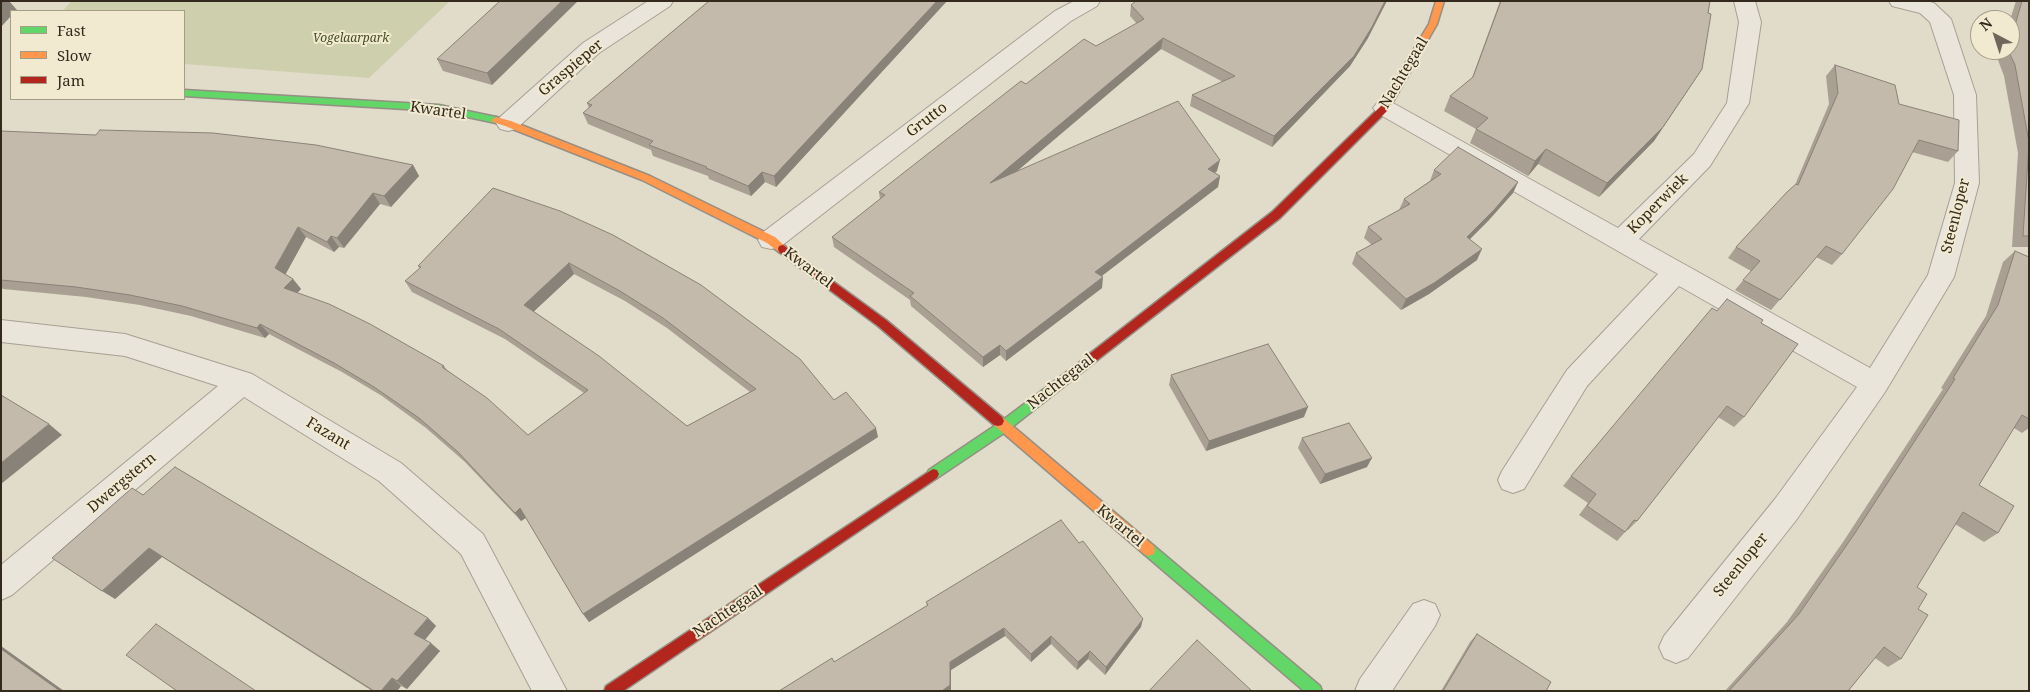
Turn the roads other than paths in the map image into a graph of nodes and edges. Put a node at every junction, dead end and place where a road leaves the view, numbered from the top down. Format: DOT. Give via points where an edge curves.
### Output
graph roads {
  1 [pos="662,1"];
  2 [pos="1440,1"];
  3 [pos="1744,1"];
  4 [pos="1899,1"];
  5 [pos="1088,3"];
  6 [pos="185,93"];
  7 [pos="1385,108"];
  8 [pos="508,123"];
  9 [pos="771,240"];
  10 [pos="1621,241"];
  11 [pos="1676,272"];
  12 [pos="1,332"];
  13 [pos="242,382"];
  14 [pos="1875,384"];
  15 [pos="1003,427"];
  16 [pos="1513,480"];
  17 [pos="1,584"];
  18 [pos="1424,615"];
  19 [pos="1676,647"];
  20 [pos="550,691"];
  21 [pos="611,691"];
  22 [pos="1315,691"];
  23 [pos="1372,691"];
  1 -- 8 [label="street, Graspieper" via="591,48"];
  2 -- 7 [label="street, Nachtegaal" via="1433,24"];
  3 -- 10 [label="street, Koperwiek" via="1750,22 1738,104 1702,160"];
  4 -- 14 [label="street, Steenloper" via="1927,8 1940,18 1965,94 1967,183 1941,277"];
  5 -- 9 [label="street, Grutto" via="1063,16"];
  6 -- 8 [label="street, Kwartel" via="439,108"];
  7 -- 10 [label="street, Koperwiek"];
  7 -- 15 [label="street, Nachtegaal" via="1276,215"];
  8 -- 9 [label="street, Kwartel" via="646,178"];
  9 -- 15 [label="street, Kwartel" via="882,323"];
  10 -- 11 [label="street"];
  11 -- 14 [label="street"];
  11 -- 16 [label="street" via="1577,378"];
  12 -- 13 [label="street, Fazant" via="124,344"];
  13 -- 17 [label="street, Dwergstern"];
  13 -- 20 [label="street, Fazant" via="390,472 472,544"];
  14 -- 19 [label="street, Steenloper" via="1786,509"];
  15 -- 21 [label="street, Nachtegaal"];
  15 -- 22 [label="street, Kwartel"];
  18 -- 23 [label="street"];
}
